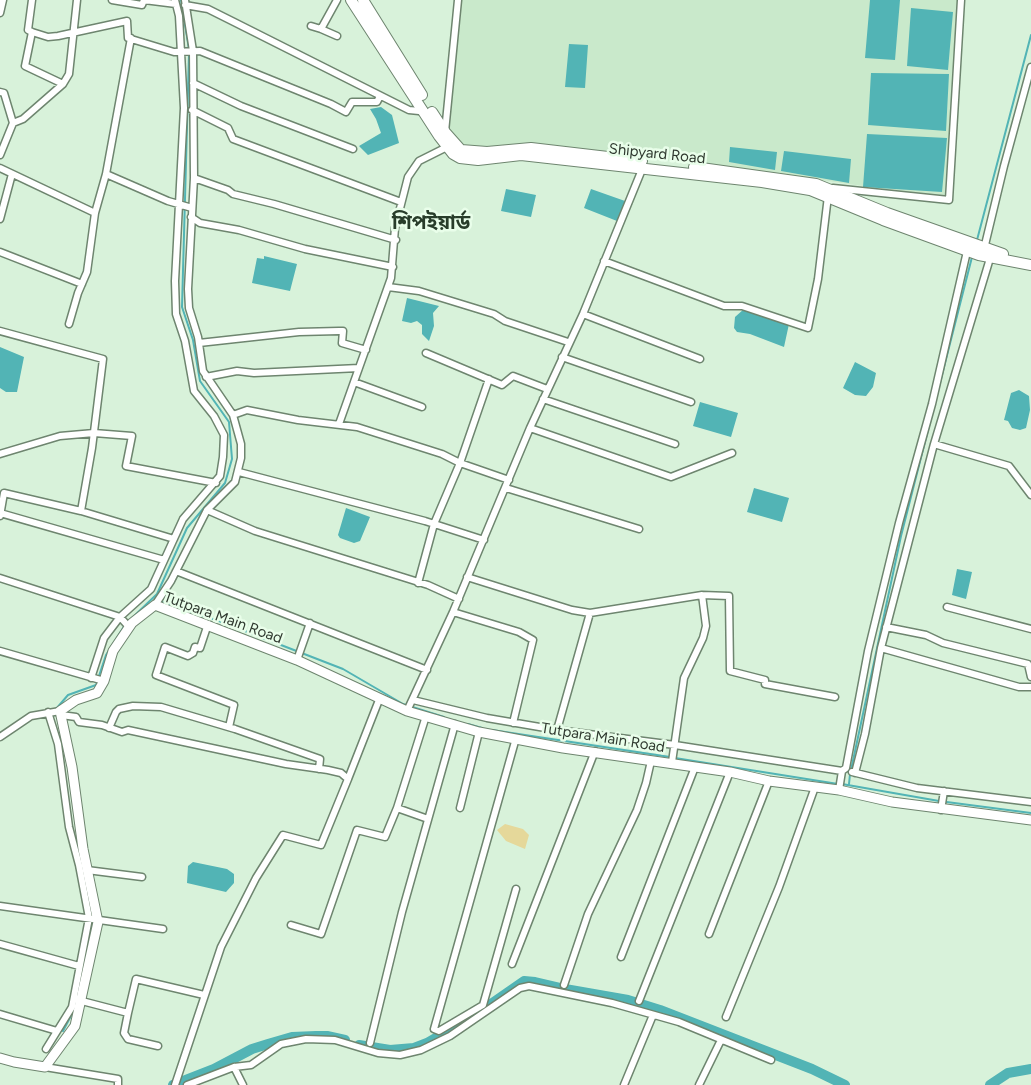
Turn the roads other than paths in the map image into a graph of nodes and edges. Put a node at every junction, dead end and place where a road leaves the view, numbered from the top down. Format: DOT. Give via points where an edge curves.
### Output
graph roads {
  1 [pos="3,0"];
  2 [pos="32,0"];
  3 [pos="77,0"];
  4 [pos="112,0"];
  5 [pos="337,0"];
  6 [pos="351,0"];
  7 [pos="458,0"];
  8 [pos="961,0"];
  9 [pos="175,2"];
  10 [pos="366,2"];
  11 [pos="185,3"];
  12 [pos="0,13"];
  13 [pos="311,26"];
  14 [pos="321,29"];
  15 [pos="32,32"];
  16 [pos="72,34"];
  17 [pos="337,36"];
  18 [pos="130,38"];
  19 [pos="193,51"];
  20 [pos="181,52"];
  21 [pos="1031,67"];
  22 [pos="193,83"];
  23 [pos="63,84"];
  24 [pos="0,92"];
  25 [pos="380,96"];
  26 [pos="422,108"];
  27 [pos="192,110"];
  28 [pos="13,123"];
  29 [pos="445,132"];
  30 [pos="447,147"];
  31 [pos="353,150"];
  32 [pos="0,155"];
  33 [pos="644,164"];
  34 [pos="0,168"];
  35 [pos="12,174"];
  36 [pos="106,174"];
  37 [pos="194,178"];
  38 [pos="828,192"];
  39 [pos="401,202"];
  40 [pos="185,207"];
  41 [pos="95,212"];
  42 [pos="191,217"];
  43 [pos="0,220"];
  44 [pos="396,240"];
  45 [pos="968,247"];
  46 [pos="0,252"];
  47 [pos="989,253"];
  48 [pos="1031,258"];
  49 [pos="604,261"];
  50 [pos="1031,265"];
  51 [pos="392,267"];
  52 [pos="82,284"];
  53 [pos="388,287"];
  54 [pos="583,314"];
  55 [pos="69,324"];
  56 [pos="0,331"];
  57 [pos="568,342"];
  58 [pos="199,343"];
  59 [pos="366,350"];
  60 [pos="426,353"];
  61 [pos="562,357"];
  62 [pos="700,359"];
  63 [pos="359,368"];
  64 [pos="206,377"];
  65 [pos="488,379"];
  66 [pos="354,382"];
  67 [pos="548,389"];
  68 [pos="543,399"];
  69 [pos="691,402"];
  70 [pos="422,408"];
  71 [pos="233,415"];
  72 [pos="339,424"];
  73 [pos="530,428"];
  74 [pos="94,433"];
  75 [pos="675,444"];
  76 [pos="934,444"];
  77 [pos="732,453"];
  78 [pos="0,454"];
  79 [pos="460,463"];
  80 [pos="239,472"];
  81 [pos="509,480"];
  82 [pos="216,483"];
  83 [pos="506,488"];
  84 [pos="1031,495"];
  85 [pos="207,510"];
  86 [pos="81,511"];
  87 [pos="0,514"];
  88 [pos="434,524"];
  89 [pos="639,529"];
  90 [pos="174,539"];
  91 [pos="484,540"];
  92 [pos="164,560"];
  93 [pos="176,571"];
  94 [pos="467,577"];
  95 [pos="0,578"];
  96 [pos="418,583"];
  97 [pos="702,595"];
  98 [pos="459,600"];
  99 [pos="155,605"];
  100 [pos="947,607"];
  101 [pos="454,612"];
  102 [pos="590,614"];
  103 [pos="126,623"];
  104 [pos="310,623"];
  105 [pos="208,624"];
  106 [pos="886,627"];
  107 [pos="1031,630"];
  108 [pos="881,648"];
  109 [pos="0,651"];
  110 [pos="299,655"];
  111 [pos="427,670"];
  112 [pos="1031,677"];
  113 [pos="92,678"];
  114 [pos="102,681"];
  115 [pos="1031,687"];
  116 [pos="835,697"];
  117 [pos="379,700"];
  118 [pos="413,700"];
  119 [pos="407,711"];
  120 [pos="49,712"];
  121 [pos="60,713"];
  122 [pos="426,716"];
  123 [pos="514,723"];
  124 [pos="455,724"];
  125 [pos="229,727"];
  126 [pos="109,728"];
  127 [pos="557,730"];
  128 [pos="479,732"];
  129 [pos="0,737"];
  130 [pos="516,738"];
  131 [pos="675,744"];
  132 [pos="594,751"];
  133 [pos="651,761"];
  134 [pos="672,762"];
  135 [pos="695,767"];
  136 [pos="319,769"];
  137 [pos="843,770"];
  138 [pos="730,772"];
  139 [pos="855,773"];
  140 [pos="348,779"];
  141 [pos="769,781"];
  142 [pos="815,787"];
  143 [pos="839,790"];
  144 [pos="944,790"];
  145 [pos="1031,802"];
  146 [pos="397,808"];
  147 [pos="460,808"];
  148 [pos="941,810"];
  149 [pos="428,819"];
  150 [pos="1031,820"];
  151 [pos="87,870"];
  152 [pos="142,877"];
  153 [pos="516,889"];
  154 [pos="0,906"];
  155 [pos="93,919"];
  156 [pos="291,925"];
  157 [pos="163,928"];
  158 [pos="709,934"];
  159 [pos="0,944"];
  160 [pos="621,957"];
  161 [pos="512,964"];
  162 [pos="79,966"];
  163 [pos="564,985"];
  164 [pos="204,996"];
  165 [pos="77,1000"];
  166 [pos="639,1001"];
  167 [pos="128,1012"];
  168 [pos="0,1014"];
  169 [pos="653,1015"];
  170 [pos="726,1017"];
  171 [pos="57,1031"];
  172 [pos="721,1040"];
  173 [pos="370,1042"];
  174 [pos="158,1046"];
  175 [pos="46,1049"];
  176 [pos="0,1058"];
  177 [pos="771,1060"];
  178 [pos="45,1067"];
  179 [pos="234,1068"];
  180 [pos="118,1085"];
  181 [pos="175,1085"];
  182 [pos="187,1085"];
  183 [pos="243,1085"];
  184 [pos="624,1085"];
  185 [pos="699,1085"];
  1 -- 12 [label="street"];
  2 -- 15 [label="street" via="28,30"];
  3 -- 16 [label="street"];
  4 -- 9 [label="street" via="142,4 144,0"];
  5 -- 14 [label="street"];
  6 -- 26 [label="main road, Shipyard Road"];
  7 -- 29 [label="street"];
  8 -- 38 [label="street" via="949,200"];
  9 -- 20 [label="street"];
  10 -- 29 [label="main road"];
  11 -- 19 [label="street"];
  11 -- 25 [label="street" via="234,22"];
  13 -- 14 [label="street"];
  14 -- 17 [label="street"];
  15 -- 16 [label="street" via="48,37"];
  15 -- 23 [label="street" via="25,66"];
  16 -- 18 [label="street" via="128,21"];
  16 -- 23 [label="street" via="69,74"];
  18 -- 20 [label="street"];
  18 -- 36 [label="street"];
  19 -- 20 [label="street"];
  19 -- 22 [label="street"];
  19 -- 25 [label="street" via="200,51 346,112 352,102 377,102"];
  20 -- 40 [label="street"];
  21 -- 47 [label="street" via="1004,166"];
  22 -- 27 [label="street"];
  22 -- 31 [label="street" via="241,106"];
  23 -- 28 [label="street" via="23,119"];
  24 -- 28 [label="street" via="4,93"];
  25 -- 26 [label="street" via="409,110"];
  26 -- 30 [label="main road, Shipyard Road"];
  27 -- 37 [label="street"];
  27 -- 39 [label="street" via="226,127 233,139"];
  28 -- 32 [label="street"];
  29 -- 33 [label="main road, Shipyard Road" via="461,150 487,152 531,148"];
  30 -- 33 [label="main road, Shipyard Road" via="460,158 469,160 521,155"];
  30 -- 39 [label="street" via="415,166 408,177"];
  33 -- 38 [label="main road, Shipyard Road" via="797,180"];
  33 -- 49 [label="street"];
  34 -- 35 [label="street"];
  35 -- 41 [label="street"];
  35 -- 43 [label="street"];
  36 -- 40 [label="street"];
  36 -- 41 [label="street"];
  37 -- 40 [label="street"];
  37 -- 44 [label="street" via="233,194"];
  38 -- 45 [label="main road, Shipyard Road"];
  38 -- 49 [label="street" via="818,279 808,328 742,306 724,306"];
  39 -- 44 [label="street"];
  40 -- 42 [label="street"];
  40 -- 82 [label="street" via="175,281 176,314 185,341 194,391 224,435 220,476"];
  41 -- 52 [label="street" via="87,272"];
  42 -- 51 [label="street" via="200,223"];
  42 -- 58 [label="street" via="189,308"];
  44 -- 51 [label="street"];
  45 -- 47 [label="main road, Shipyard Road"];
  45 -- 137 [label="street" via="932,404 868,651 846,768"];
  46 -- 52 [label="street"];
  47 -- 48 [label="main road, Shipyard Road"];
  47 -- 50 [label="main road, Shipyard Road"];
  47 -- 76 [label="street"];
  49 -- 54 [label="street"];
  51 -- 53 [label="street"];
  52 -- 55 [label="street"];
  53 -- 57 [label="street" via="419,291 494,314 505,321"];
  53 -- 59 [label="street"];
  54 -- 57 [label="street"];
  54 -- 62 [label="street"];
  56 -- 74 [label="street" via="103,359"];
  57 -- 61 [label="street"];
  58 -- 59 [label="street" via="299,332 343,331 342,343"];
  58 -- 64 [label="street"];
  59 -- 63 [label="street"];
  60 -- 65 [label="street"];
  61 -- 67 [label="street"];
  61 -- 69 [label="street"];
  63 -- 64 [label="street" via="237,371"];
  63 -- 66 [label="street"];
  64 -- 71 [label="street"];
  65 -- 67 [label="street" via="502,385 513,376"];
  65 -- 79 [label="street"];
  66 -- 70 [label="street"];
  66 -- 72 [label="street"];
  67 -- 68 [label="street"];
  68 -- 73 [label="street"];
  68 -- 75 [label="street"];
  71 -- 72 [label="street" via="247,410"];
  71 -- 80 [label="street" via="241,444"];
  72 -- 79 [label="street" via="393,437"];
  73 -- 77 [label="street" via="671,477"];
  73 -- 81 [label="street"];
  74 -- 78 [label="street" via="60,436"];
  74 -- 82 [label="street" via="132,436 126,466"];
  74 -- 86 [label="street"];
  76 -- 84 [label="street" via="1009,466"];
  76 -- 106 [label="street"];
  79 -- 81 [label="street"];
  79 -- 88 [label="street"];
  80 -- 85 [label="street" via="225,494"];
  80 -- 88 [label="street"];
  81 -- 83 [label="street"];
  82 -- 90 [label="street" via="188,513"];
  83 -- 89 [label="street"];
  83 -- 91 [label="street"];
  85 -- 93 [label="street"];
  85 -- 96 [label="street" via="255,531"];
  86 -- 87 [label="street" via="4,493"];
  86 -- 90 [label="street"];
  87 -- 92 [label="street"];
  88 -- 91 [label="street"];
  88 -- 96 [label="street"];
  90 -- 92 [label="street"];
  91 -- 94 [label="street"];
  92 -- 103 [label="street" via="151,589"];
  93 -- 99 [label="street"];
  93 -- 104 [label="street"];
  94 -- 98 [label="street"];
  94 -- 102 [label="street"];
  95 -- 103 [label="street"];
  96 -- 98 [label="street"];
  97 -- 102 [label="street"];
  97 -- 116 [label="street" via="729,596 730,671 765,680 765,684"];
  97 -- 131 [label="street" via="706,626 684,678"];
  98 -- 101 [label="street"];
  99 -- 103 [label="street, Tutpara Main Road"];
  99 -- 105 [label="street, Tutpara Main Road"];
  100 -- 107 [label="street"];
  101 -- 111 [label="street"];
  101 -- 123 [label="street" via="519,632 533,640"];
  102 -- 127 [label="street"];
  103 -- 113 [label="street" via="104,638"];
  103 -- 114 [label="street, Tutpara Main Road"];
  104 -- 110 [label="street"];
  104 -- 111 [label="street"];
  105 -- 110 [label="street, Tutpara Main Road"];
  105 -- 125 [label="street" via="200,648 195,647 188,656 164,647 156,675 234,705"];
  106 -- 108 [label="street"];
  106 -- 112 [label="street" via="1028,664"];
  108 -- 115 [label="street" via="1019,687"];
  108 -- 139 [label="street"];
  109 -- 113 [label="street"];
  110 -- 117 [label="street, Tutpara Main Road"];
  111 -- 118 [label="street"];
  113 -- 114 [label="street"];
  114 -- 121 [label="street" via="97,693 76,700"];
  117 -- 119 [label="street, Tutpara Main Road"];
  117 -- 140 [label="street"];
  118 -- 119 [label="street"];
  118 -- 123 [label="street"];
  119 -- 122 [label="street, Tutpara Main Road"];
  120 -- 121 [label="street"];
  120 -- 129 [label="street" via="31,716"];
  120 -- 155 [label="street" via="58,744 69,828"];
  121 -- 126 [label="street" via="76,717 79,722"];
  121 -- 151 [label="street" via="72,767"];
  122 -- 124 [label="street, Tutpara Main Road"];
  122 -- 146 [label="street"];
  123 -- 127 [label="street"];
  124 -- 128 [label="street, Tutpara Main Road"];
  124 -- 149 [label="street"];
  125 -- 126 [label="street" via="161,707 133,706 116,712"];
  125 -- 136 [label="street" via="320,759"];
  126 -- 136 [label="street"];
  127 -- 131 [label="street"];
  128 -- 130 [label="street, Tutpara Main Road"];
  128 -- 147 [label="street"];
  130 -- 132 [label="street, Tutpara Main Road"];
  130 -- 153 [label="street" via="434,1030 439,1031 483,1005"];
  131 -- 134 [label="street"];
  131 -- 137 [label="street"];
  132 -- 133 [label="street, Tutpara Main Road"];
  132 -- 161 [label="street"];
  133 -- 134 [label="street, Tutpara Main Road"];
  133 -- 163 [label="street" via="637,810 588,914"];
  134 -- 135 [label="street, Tutpara Main Road"];
  135 -- 138 [label="street, Tutpara Main Road"];
  135 -- 160 [label="street"];
  136 -- 140 [label="street" via="341,773"];
  137 -- 139 [label="street"];
  137 -- 143 [label="street"];
  138 -- 141 [label="street, Tutpara Main Road"];
  138 -- 166 [label="street"];
  139 -- 144 [label="street" via="917,788"];
  140 -- 164 [label="street" via="321,845 283,835 273,850 230,929"];
  141 -- 142 [label="street, Tutpara Main Road"];
  141 -- 158 [label="street"];
  142 -- 143 [label="street, Tutpara Main Road"];
  142 -- 170 [label="street" via="779,887"];
  143 -- 148 [label="street, Tutpara Main Road"];
  144 -- 145 [label="street"];
  144 -- 148 [label="street"];
  146 -- 149 [label="street"];
  146 -- 156 [label="street" via="385,837 358,830 321,934"];
  148 -- 150 [label="street, Tutpara Main Road"];
  149 -- 173 [label="street"];
  151 -- 152 [label="street"];
  151 -- 155 [label="street"];
  154 -- 155 [label="street"];
  155 -- 157 [label="street"];
  155 -- 162 [label="street"];
  155 -- 165 [label="street"];
  159 -- 162 [label="street"];
  162 -- 165 [label="street"];
  164 -- 167 [label="street" via="136,979"];
  164 -- 181 [label="street"];
  165 -- 167 [label="street"];
  165 -- 171 [label="street"];
  165 -- 178 [label="street" via="75,1026"];
  167 -- 174 [label="street" via="124,1033 128,1039"];
  168 -- 171 [label="street"];
  169 -- 172 [label="street"];
  169 -- 179 [label="street" via="529,986 520,988 450,1036 421,1050 400,1055 378,1053 334,1040 306,1039 282,1044 251,1065"];
  169 -- 184 [label="street"];
  171 -- 175 [label="street"];
  172 -- 177 [label="street"];
  172 -- 185 [label="street"];
  176 -- 178 [label="street"];
  178 -- 180 [label="street" via="118,1079"];
  179 -- 182 [label="street"];
  179 -- 183 [label="street"];
}
